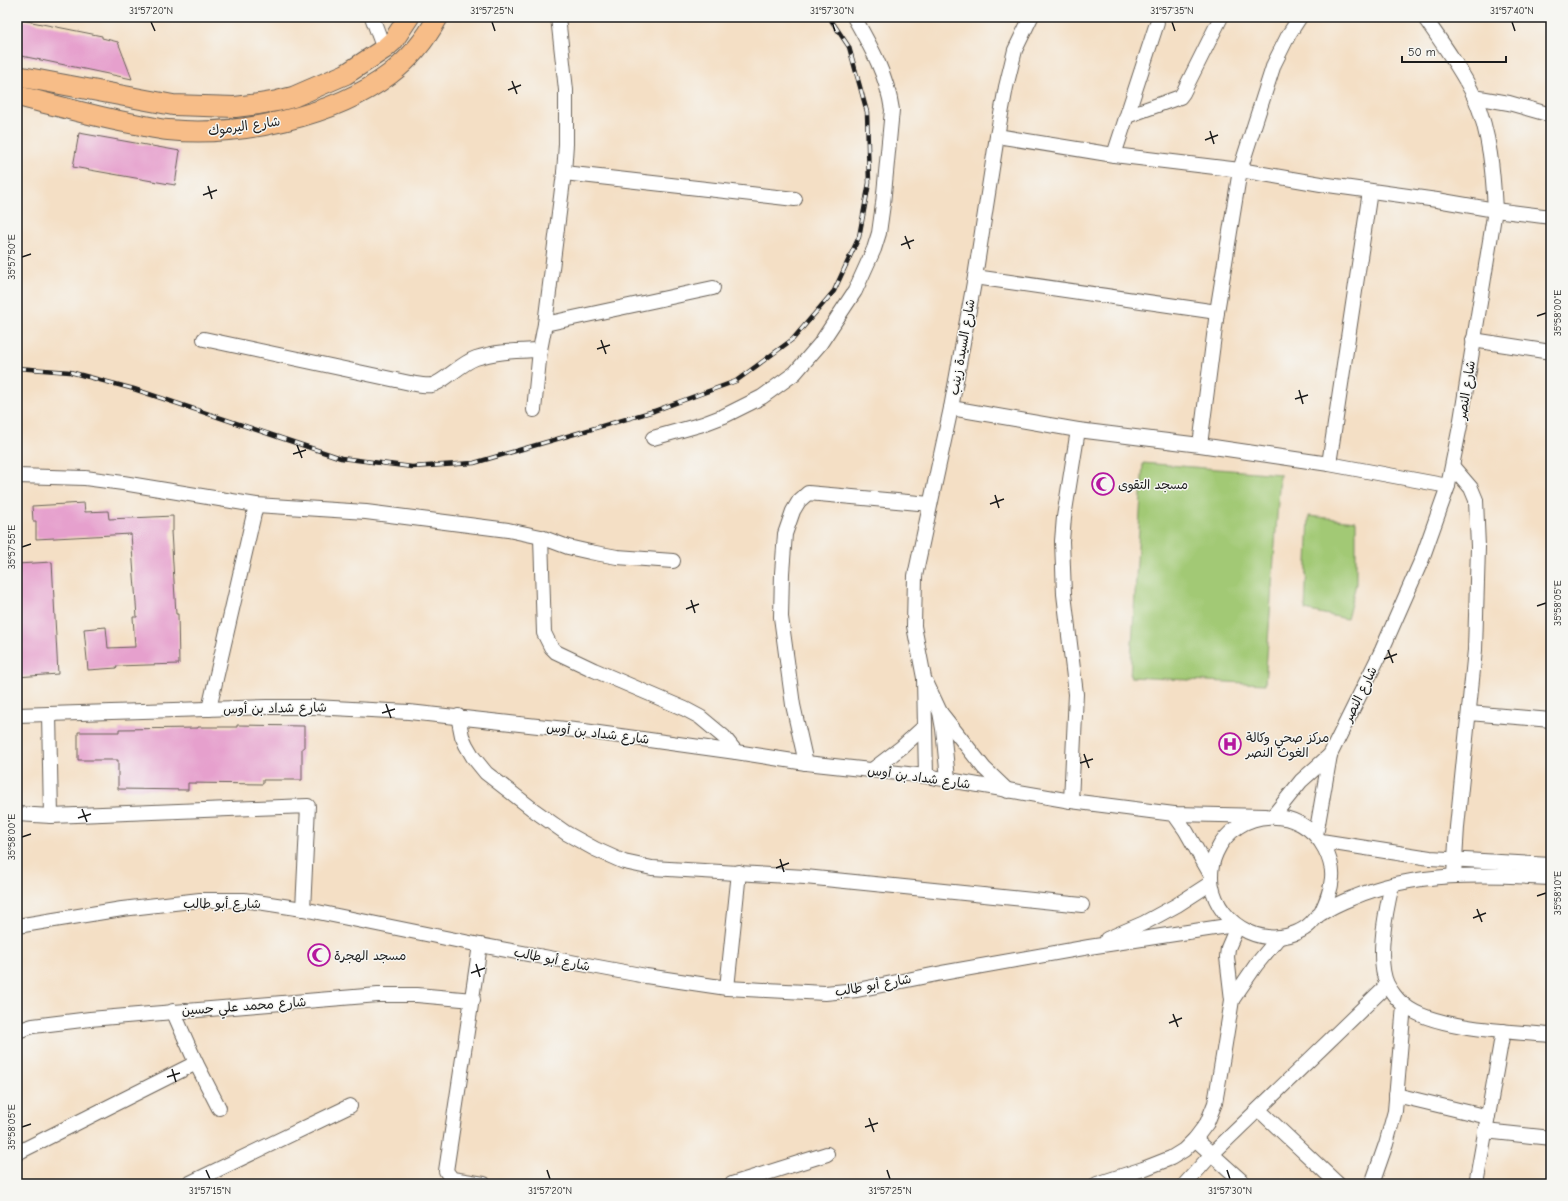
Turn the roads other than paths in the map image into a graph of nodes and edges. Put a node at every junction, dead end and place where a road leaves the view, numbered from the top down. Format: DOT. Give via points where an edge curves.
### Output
graph roads {
  1 [pos="372,17"];
  2 [pos="438,17"];
  3 [pos="558,17"];
  4 [pos="854,17"];
  5 [pos="1031,17"];
  6 [pos="1221,17"];
  7 [pos="1300,17"];
  8 [pos="1427,17"];
  9 [pos="404,19"];
  10 [pos="1157,24"];
  11 [pos="384,50"];
  12 [pos="17,76"];
  13 [pos="17,96"];
  14 [pos="1474,97"];
  15 [pos="1551,115"];
  16 [pos="1127,116"];
  17 [pos="997,136"];
  18 [pos="1114,155"];
  19 [pos="1240,170"];
  20 [pos="564,173"];
  21 [pos="1370,191"];
  22 [pos="795,199"];
  23 [pos="1495,210"];
  24 [pos="1551,217"];
  25 [pos="975,277"];
  26 [pos="713,288"];
  27 [pos="1217,312"];
  28 [pos="545,324"];
  29 [pos="204,339"];
  30 [pos="1473,340"];
  31 [pos="540,350"];
  32 [pos="1551,352"];
  33 [pos="951,408"];
  34 [pos="534,410"];
  35 [pos="1078,430"];
  36 [pos="653,438"];
  37 [pos="1200,445"];
  38 [pos="1328,464"];
  39 [pos="1453,467"];
  40 [pos="17,476"];
  41 [pos="1448,486"];
  42 [pos="930,504"];
  43 [pos="256,505"];
  44 [pos="542,537"];
  45 [pos="673,562"];
  46 [pos="924,678"];
  47 [pos="209,709"];
  48 [pos="940,712"];
  49 [pos="1469,713"];
  50 [pos="49,714"];
  51 [pos="17,715"];
  52 [pos="458,716"];
  53 [pos="1551,720"];
  54 [pos="925,726"];
  55 [pos="736,752"];
  56 [pos="1330,754"];
  57 [pos="806,763"];
  58 [pos="872,770"];
  59 [pos="926,776"];
  60 [pos="948,779"];
  61 [pos="1009,791"];
  62 [pos="1071,801"];
  63 [pos="17,814"];
  64 [pos="1174,814"];
  65 [pos="51,816"];
  66 [pos="1269,816"];
  67 [pos="1318,838"];
  68 [pos="1454,859"];
  69 [pos="1551,865"];
  70 [pos="739,872"];
  71 [pos="1454,875"];
  72 [pos="1551,878"];
  73 [pos="1211,879"];
  74 [pos="1392,885"];
  75 [pos="1367,892"];
  76 [pos="1082,905"];
  77 [pos="303,909"];
  78 [pos="1321,913"];
  79 [pos="1385,916"];
  80 [pos="17,926"];
  81 [pos="1236,926"];
  82 [pos="1279,937"];
  83 [pos="480,945"];
  84 [pos="1089,947"];
  85 [pos="1387,985"];
  86 [pos="727,988"];
  87 [pos="473,1000"];
  88 [pos="1232,1000"];
  89 [pos="1404,1005"];
  90 [pos="173,1011"];
  91 [pos="17,1031"];
  92 [pos="1503,1031"];
  93 [pos="1551,1035"];
  94 [pos="196,1063"];
  95 [pos="1396,1095"];
  96 [pos="350,1106"];
  97 [pos="219,1108"];
  98 [pos="1259,1110"];
  99 [pos="1488,1118"];
  100 [pos="1485,1132"];
  101 [pos="1551,1138"];
  102 [pos="1195,1139"];
  103 [pos="17,1153"];
  104 [pos="828,1154"];
  105 [pos="1212,1154"];
  106 [pos="1242,1183"];
  107 [pos="188,1184"];
  108 [pos="484,1184"];
  109 [pos="732,1184"];
  110 [pos="1097,1184"];
  111 [pos="1185,1184"];
  112 [pos="1338,1184"];
  113 [pos="1372,1184"];
  114 [pos="1476,1184"];
  1 -- 11 [label="street"];
  2 -- 13 [label="highway, شارع اليرموك" via="419,46 390,74 372,86 349,98 301,116 247,128 208,132 166,130 95,116"];
  3 -- 20 [label="street" via="566,90"];
  4 -- 36 [label="street" via="877,57 890,95 892,110 879,233 867,267 855,291 816,349 795,373 778,387 724,416"];
  5 -- 17 [label="street, شارع السيدة زينب" via="1015,50"];
  6 -- 16 [label="street" via="1183,93"];
  7 -- 19 [label="street" via="1274,64"];
  8 -- 14 [label="street, شارع النصر"];
  9 -- 11 [label="highway, شارع اليرموك" via="393,41"];
  10 -- 16 [label="street"];
  11 -- 12 [label="highway, شارع اليرموك" via="346,74 316,88 277,102 235,107 173,105"];
  14 -- 15 [label="street" via="1509,103"];
  14 -- 23 [label="street, شارع النصر" via="1491,154"];
  16 -- 18 [label="street"];
  17 -- 18 [label="street"];
  17 -- 25 [label="street, شارع السيدة زينب"];
  18 -- 19 [label="street"];
  19 -- 21 [label="street"];
  19 -- 27 [label="street"];
  20 -- 22 [label="street"];
  20 -- 28 [label="street"];
  21 -- 23 [label="street"];
  21 -- 38 [label="street"];
  23 -- 24 [label="street"];
  23 -- 30 [label="street, شارع النصر"];
  25 -- 27 [label="street"];
  25 -- 33 [label="street, شارع السيدة زينب"];
  26 -- 28 [label="street"];
  27 -- 37 [label="street"];
  28 -- 31 [label="street"];
  29 -- 31 [label="street" via="426,385 437,383 475,358"];
  30 -- 32 [label="street"];
  30 -- 39 [label="street, شارع النصر"];
  31 -- 34 [label="street"];
  33 -- 35 [label="street"];
  33 -- 42 [label="street, شارع السيدة زينب"];
  35 -- 37 [label="street"];
  35 -- 62 [label="street" via="1062,541 1064,594 1076,694"];
  37 -- 38 [label="street"];
  38 -- 41 [label="street"];
  39 -- 41 [label="street, شارع النصر"];
  39 -- 49 [label="street" via="1471,488 1477,507 1475,650"];
  40 -- 43 [label="street" via="85,478"];
  41 -- 56 [label="street, شارع النصر" via="1422,559"];
  42 -- 46 [label="street, شارع السيدة زينب" via="915,576 913,612"];
  42 -- 57 [label="street" via="808,493 793,511 785,534 781,617 793,705"];
  43 -- 44 [label="street" via="366,512 508,530"];
  43 -- 47 [label="street"];
  44 -- 45 [label="street" via="568,547 617,557"];
  44 -- 55 [label="street" via="544,632 551,647 556,652 594,670 700,717 724,737"];
  46 -- 48 [label="street, شارع السيدة زينب"];
  46 -- 54 [label="street, شارع السيدة زينب"];
  47 -- 50 [label="street, شارع شداد بن أوس"];
  47 -- 52 [label="street, شارع شداد بن أوس" via="314,706"];
  48 -- 60 [label="street, شارع السيدة زينب"];
  48 -- 61 [label="street" via="984,768"];
  49 -- 53 [label="street"];
  49 -- 68 [label="street"];
  50 -- 51 [label="street, شارع شداد بن أوس"];
  50 -- 65 [label="street"];
  52 -- 55 [label="street, شارع شداد بن أوس"];
  52 -- 70 [label="street" via="466,745 486,773 534,811 595,849 638,866"];
  54 -- 58 [label="street"];
  54 -- 59 [label="street, شارع السيدة زينب"];
  55 -- 57 [label="street, شارع شداد بن أوس"];
  56 -- 66 [label="street, شارع النصر"];
  56 -- 67 [label="street, شارع النصر"];
  57 -- 58 [label="street, شارع شداد بن أوس"];
  58 -- 59 [label="street, شارع شداد بن أوس"];
  59 -- 60 [label="street, شارع شداد بن أوس"];
  60 -- 61 [label="street, شارع شداد بن أوس"];
  61 -- 62 [label="street, شارع شداد بن أوس"];
  62 -- 64 [label="street, شارع شداد بن أوس"];
  63 -- 65 [label="street"];
  64 -- 66 [label="street, شارع شداد بن أوس"];
  64 -- 73 [label="street" via="1186,831"];
  65 -- 77 [label="street" via="308,806"];
  66 -- 67 [label="street" via="1296,821"];
  66 -- 73 [label="street" via="1245,822 1227,835 1216,853"];
  67 -- 68 [label="street" via="1430,858"];
  67 -- 78 [label="street" via="1329,858 1333,877 1329,896"];
  68 -- 69 [label="street"];
  68 -- 71 [label="street"];
  70 -- 76 [label="street" via="805,876"];
  70 -- 86 [label="street"];
  71 -- 72 [label="street"];
  71 -- 74 [label="street"];
  73 -- 81 [label="street" via="1219,906"];
  73 -- 84 [label="street, شارع أبو طالب" via="1177,905 1144,923"];
  74 -- 75 [label="street"];
  74 -- 79 [label="street"];
  75 -- 78 [label="street"];
  75 -- 79 [label="street" via="1377,899"];
  77 -- 80 [label="street, شارع أبو طالب" via="244,900 200,900 122,909"];
  77 -- 83 [label="street, شارع أبو طالب"];
  78 -- 82 [label="street" via="1309,925 1295,933"];
  79 -- 85 [label="street" via="1382,958"];
  81 -- 82 [label="street" via="1257,936"];
  81 -- 84 [label="street, شارع أبو طالب"];
  81 -- 88 [label="street" via="1227,957"];
  82 -- 88 [label="street" via="1256,964"];
  83 -- 86 [label="street, شارع أبو طالب" via="646,976"];
  83 -- 87 [label="street"];
  84 -- 86 [label="street, شارع أبو طالب" via="843,992"];
  85 -- 89 [label="street"];
  85 -- 98 [label="street"];
  87 -- 90 [label="street, شارع محمد علي حسين" via="417,995 378,995"];
  87 -- 108 [label="street" via="446,1171 452,1179"];
  88 -- 102 [label="street" via="1215,1103"];
  89 -- 92 [label="street" via="1421,1016 1444,1023"];
  89 -- 95 [label="street"];
  90 -- 91 [label="street, شارع محمد علي حسين" via="33,1026"];
  90 -- 94 [label="street"];
  92 -- 93 [label="street"];
  92 -- 99 [label="street"];
  94 -- 97 [label="street"];
  94 -- 103 [label="street"];
  95 -- 99 [label="street"];
  95 -- 113 [label="street" via="1391,1128"];
  96 -- 107 [label="street"];
  98 -- 105 [label="street"];
  98 -- 112 [label="street"];
  99 -- 100 [label="street"];
  100 -- 101 [label="street"];
  100 -- 114 [label="street"];
  102 -- 105 [label="street"];
  102 -- 110 [label="street" via="1171,1158"];
  104 -- 109 [label="street"];
  105 -- 106 [label="street"];
  105 -- 111 [label="street"];
}
